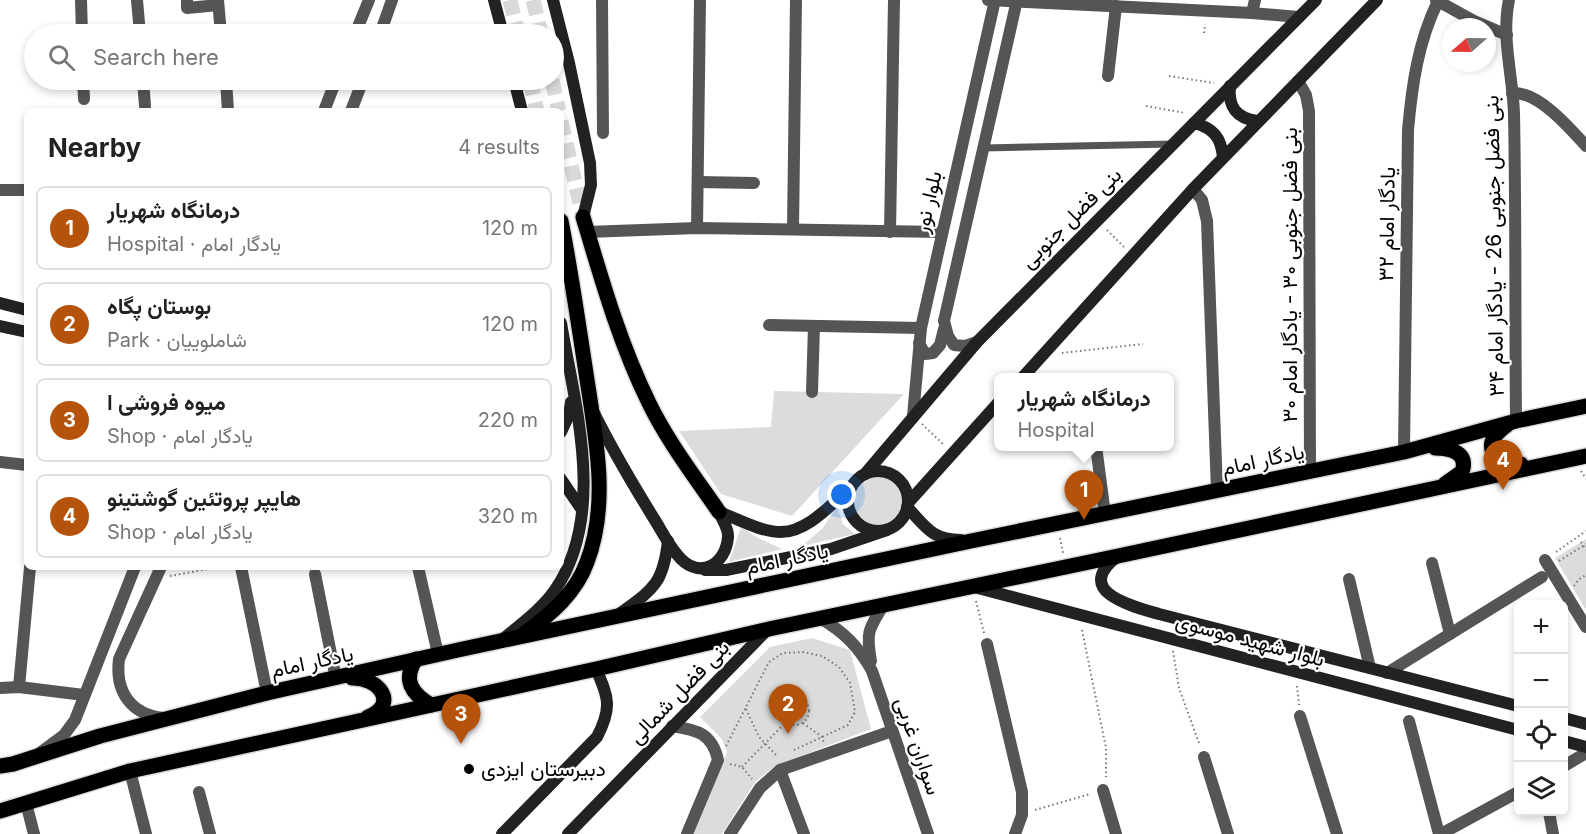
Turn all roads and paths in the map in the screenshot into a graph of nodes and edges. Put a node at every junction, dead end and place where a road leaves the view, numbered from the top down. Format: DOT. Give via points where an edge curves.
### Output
graph roads {
  1 [pos="81,0"];
  2 [pos="137,0"];
  3 [pos="187,0"];
  4 [pos="369,0"];
  5 [pos="392,0"];
  6 [pos="494,0"];
  7 [pos="553,0"];
  8 [pos="602,0"];
  9 [pos="700,0"];
  10 [pos="796,0"];
  11 [pos="894,0"];
  12 [pos="988,0"];
  13 [pos="995,0"];
  14 [pos="1255,0"];
  15 [pos="1316,0"];
  16 [pos="1377,0"];
  17 [pos="1509,0"];
  18 [pos="1016,1"];
  19 [pos="1437,1"];
  20 [pos="218,2"];
  21 [pos="1112,4"];
  22 [pos="1251,13"];
  23 [pos="1299,17"];
  24 [pos="82,24"];
  25 [pos="139,24"];
  26 [pos="220,24"];
  27 [pos="359,24"];
  28 [pos="384,24"];
  29 [pos="500,24"];
  30 [pos="559,24"];
  31 [pos="1507,35"];
  32 [pos="564,43"];
  33 [pos="1108,76"];
  34 [pos="1169,76"];
  35 [pos="1298,81"];
  36 [pos="1230,86"];
  37 [pos="84,90"];
  38 [pos="144,90"];
  39 [pos="227,90"];
  40 [pos="332,90"];
  41 [pos="359,90"];
  42 [pos="517,90"];
  43 [pos="1512,93"];
  44 [pos="84,99"];
  45 [pos="145,106"];
  46 [pos="1146,106"];
  47 [pos="228,108"];
  48 [pos="325,108"];
  49 [pos="352,108"];
  50 [pos="521,108"];
  51 [pos="1198,120"];
  52 [pos="1257,122"];
  53 [pos="603,133"];
  54 [pos="1173,144"];
  55 [pos="1586,147"];
  56 [pos="983,148"];
  57 [pos="1223,157"];
  58 [pos="698,182"];
  59 [pos="754,183"];
  60 [pos="1193,189"];
  61 [pos="0,190"];
  62 [pos="24,190"];
  63 [pos="1097,220"];
  64 [pos="585,225"];
  65 [pos="697,228"];
  66 [pos="794,229"];
  67 [pos="890,232"];
  68 [pos="941,232"];
  69 [pos="564,238"];
  70 [pos="1132,256"];
  71 [pos="0,303"];
  72 [pos="24,309"];
  73 [pos="944,321"];
  74 [pos="0,326"];
  75 [pos="769,326"];
  76 [pos="814,326"];
  77 [pos="921,328"];
  78 [pos="24,331"];
  79 [pos="918,342"];
  80 [pos="977,342"];
  81 [pos="1143,344"];
  82 [pos="1041,356"];
  83 [pos="564,361"];
  84 [pos="1026,373"];
  85 [pos="573,392"];
  86 [pos="812,392"];
  87 [pos="1586,406"];
  88 [pos="591,407"];
  89 [pos="994,408"];
  90 [pos="913,416"];
  91 [pos="1512,422"];
  92 [pos="564,426"];
  93 [pos="1423,448"];
  94 [pos="1097,451"];
  95 [pos="1404,452"];
  96 [pos="953,453"];
  97 [pos="1584,456"];
  98 [pos="0,462"];
  99 [pos="24,465"];
  100 [pos="1310,471"];
  101 [pos="865,474"];
  102 [pos="564,483"];
  103 [pos="852,486"];
  104 [pos="1429,490"];
  105 [pos="1217,491"];
  106 [pos="908,505"];
  107 [pos="582,510"];
  108 [pos="719,512"];
  109 [pos="1105,514"];
  110 [pos="1056,524"];
  111 [pos="887,530"];
  112 [pos="1586,531"];
  113 [pos="668,541"];
  114 [pos="971,541"];
  115 [pos="1584,544"];
  116 [pos="1586,550"];
  117 [pos="1118,556"];
  118 [pos="1432,563"];
  119 [pos="1067,567"];
  120 [pos="1546,568"];
  121 [pos="30,570"];
  122 [pos="134,570"];
  123 [pos="188,570"];
  124 [pos="242,570"];
  125 [pos="419,570"];
  126 [pos="701,570"];
  127 [pos="158,573"];
  128 [pos="315,574"];
  129 [pos="1349,579"];
  130 [pos="972,587"];
  131 [pos="883,606"];
  132 [pos="1079,615"];
  133 [pos="615,618"];
  134 [pos="820,618"];
  135 [pos="1586,627"];
  136 [pos="769,629"];
  137 [pos="1450,634"];
  138 [pos="520,636"];
  139 [pos="1171,639"];
  140 [pos="501,641"];
  141 [pos="987,644"];
  142 [pos="438,654"];
  143 [pos="416,659"];
  144 [pos="1370,668"];
  145 [pos="596,669"];
  146 [pos="872,671"];
  147 [pos="1295,672"];
  148 [pos="1387,673"];
  149 [pos="336,679"];
  150 [pos="20,687"];
  151 [pos="0,688"];
  152 [pos="267,693"];
  153 [pos="84,696"];
  154 [pos="431,705"];
  155 [pos="1514,705"];
  156 [pos="746,709"];
  157 [pos="1300,716"];
  158 [pos="167,719"];
  159 [pos="1568,719"];
  160 [pos="360,720"];
  161 [pos="1409,721"];
  162 [pos="786,722"];
  163 [pos="803,723"];
  164 [pos="1586,724"];
  165 [pos="672,726"];
  166 [pos="1514,729"];
  167 [pos="892,730"];
  168 [pos="822,737"];
  169 [pos="764,742"];
  170 [pos="1568,742"];
  171 [pos="1586,747"];
  172 [pos="1586,753"];
  173 [pos="828,754"];
  174 [pos="34,757"];
  175 [pos="1204,757"];
  176 [pos="718,760"];
  177 [pos="1568,763"];
  178 [pos="0,766"];
  179 [pos="742,767"];
  180 [pos="130,771"];
  181 [pos="780,771"];
  182 [pos="760,788"];
  183 [pos="1103,790"];
  184 [pos="199,792"];
  185 [pos="1514,794"];
  186 [pos="26,803"];
  187 [pos="0,811"];
  188 [pos="1022,814"];
  189 [pos="1550,816"];
  190 [pos="34,834"];
  191 [pos="146,834"];
  192 [pos="210,834"];
  193 [pos="502,834"];
  194 [pos="568,834"];
  195 [pos="687,834"];
  196 [pos="730,834"];
  197 [pos="804,834"];
  198 [pos="928,834"];
  199 [pos="1015,834"];
  200 [pos="1116,834"];
  201 [pos="1228,834"];
  202 [pos="1337,834"];
  203 [pos="1440,834"];
  204 [pos="1553,834"];
  1 -- 24 [label="street"];
  2 -- 25 [label="street"];
  3 -- 20 [label="street" via="187,8"];
  4 -- 27 [label="street"];
  5 -- 28 [label="street"];
  6 -- 29 [label="main road"];
  7 -- 30 [label="main road"];
  8 -- 53 [label="street"];
  9 -- 58 [label="street"];
  10 -- 66 [label="street"];
  11 -- 67 [label="street"];
  12 -- 13 [label="street"];
  13 -- 18 [label="street"];
  13 -- 68 [label="street, بلوار نور"];
  14 -- 22 [label="street"];
  15 -- 23 [label="main road, بنی فضل جنوبی"];
  16 -- 35 [label="main road"];
  17 -- 31 [label="street, بنی فضل جنوبی 26 - یادگار امام ۳۴"];
  18 -- 21 [label="street"];
  18 -- 56 [label="street, بلوار نور"];
  19 -- 31 [label="street"];
  19 -- 95 [label="street, یادگار امام ۳۲" via="1419,54 1408,130"];
  20 -- 26 [label="street"];
  21 -- 22 [label="street"];
  21 -- 33 [label="street"];
  22 -- 23 [label="street"];
  23 -- 36 [label="main road, بنی فضل جنوبی"];
  31 -- 43 [label="street, بنی فضل جنوبی 26 - یادگار امام ۳۴"];
  32 -- 64 [label="main road" via="590,163"];
  34 -- 36 [label="path"];
  35 -- 52 [label="main road"];
  35 -- 100 [label="street, بنی فضل جنوبی ۳۰ - یادگار امام ۳۰" via="1309,111"];
  36 -- 51 [label="main road, بنی فضل جنوبی"];
  36 -- 52 [label="main road" via="1229,99 1234,111"];
  37 -- 44 [label="street"];
  38 -- 45 [label="street"];
  39 -- 47 [label="street"];
  40 -- 48 [label="street"];
  41 -- 49 [label="street"];
  42 -- 50 [label="main road"];
  43 -- 55 [label="street" via="1523,92 1562,119"];
  43 -- 91 [label="street, بنی فضل جنوبی 26 - یادگار امام ۳۴"];
  46 -- 51 [label="path"];
  51 -- 54 [label="main road, بنی فضل جنوبی"];
  51 -- 57 [label="main road" via="1216,134"];
  52 -- 57 [label="main road"];
  54 -- 56 [label="lane"];
  54 -- 63 [label="main road, بنی فضل جنوبی"];
  56 -- 73 [label="street, بلوار نور"];
  57 -- 60 [label="main road"];
  58 -- 59 [label="street"];
  58 -- 65 [label="street"];
  60 -- 70 [label="main road"];
  60 -- 105 [label="street" via="1202,200 1207,221"];
  61 -- 62 [label="street"];
  63 -- 70 [label="path"];
  63 -- 80 [label="main road, بنی فضل جنوبی"];
  64 -- 65 [label="street"];
  64 -- 108 [label="main road" via="612,315 650,405"];
  65 -- 66 [label="street"];
  66 -- 67 [label="street"];
  67 -- 68 [label="street"];
  68 -- 77 [label="street, بلوار نور"];
  69 -- 88 [label="main road"];
  70 -- 82 [label="main road"];
  71 -- 72 [label="main road"];
  73 -- 79 [label="street, بلوار نور" via="942,339 933,353 925,354"];
  73 -- 80 [label="street" via="954,345"];
  74 -- 78 [label="main road"];
  75 -- 76 [label="street"];
  76 -- 77 [label="street"];
  76 -- 86 [label="street"];
  77 -- 79 [label="street, بلوار نور"];
  79 -- 90 [label="street, بلوار نور"];
  80 -- 90 [label="main road, بنی فضل جنوبی"];
  81 -- 82 [label="path"];
  82 -- 84 [label="main road"];
  83 -- 85 [label="main road"];
  85 -- 92 [label="main road"];
  85 -- 107 [label="main road" via="584,480"];
  87 -- 91 [label="main road, یادگار امام"];
  88 -- 113 [label="main road"];
  88 -- 138 [label="main road" via="599,494 588,562 563,601"];
  89 -- 96 [label="main road"];
  90 -- 96 [label="path"];
  90 -- 101 [label="main road, بنی فضل جنوبی"];
  91 -- 93 [label="main road, یادگار امام"];
  91 -- 97 [label="main road" via="1493,438 1492,454 1498,462 1517,465"];
  93 -- 95 [label="main road, یادگار امام"];
  93 -- 104 [label="main road" via="1448,448 1464,461 1457,477"];
  94 -- 109 [label="street"];
  95 -- 100 [label="main road, یادگار امام"];
  96 -- 106 [label="main road"];
  97 -- 104 [label="main road"];
  98 -- 99 [label="street"];
  100 -- 105 [label="main road, یادگار امام"];
  101 -- 103 [label="main road"];
  101 -- 106 [label="main road" via="875,471 895,476 907,493"];
  102 -- 107 [label="main road"];
  103 -- 108 [label="main road" via="812,520 784,532"];
  103 -- 111 [label="main road" via="848,506 858,524 867,529"];
  104 -- 117 [label="main road"];
  105 -- 109 [label="main road, یادگار امام"];
  106 -- 111 [label="main road" via="902,520"];
  106 -- 114 [label="main road" via="940,538"];
  107 -- 140 [label="main road" via="570,564 555,591"];
  108 -- 126 [label="main road" via="728,532 724,552 715,563"];
  109 -- 110 [label="main road, یادگار امام"];
  110 -- 114 [label="main road, یادگار امام"];
  110 -- 119 [label="path"];
  111 -- 126 [label="main road" via="831,549 726,570"];
  112 -- 120 [label="path"];
  113 -- 126 [label="main road" via="688,565"];
  113 -- 133 [label="main road" via="666,565 659,580"];
  114 -- 133 [label="main road, یادگار امام"];
  115 -- 116 [label="path"];
  115 -- 120 [label="path"];
  117 -- 119 [label="main road"];
  117 -- 144 [label="main road, بلوار شهید موسوی" via="1106,566 1103,575 1103,585 1117,601"];
  118 -- 137 [label="street"];
  119 -- 130 [label="main road"];
  120 -- 135 [label="street"];
  120 -- 137 [label="street"];
  121 -- 150 [label="street"];
  122 -- 153 [label="street"];
  123 -- 127 [label="path"];
  124 -- 152 [label="street"];
  125 -- 142 [label="street"];
  127 -- 158 [label="street" via="117,671 129,703 149,716"];
  128 -- 149 [label="street"];
  129 -- 144 [label="street"];
  130 -- 131 [label="main road"];
  130 -- 132 [label="main road, بلوار شهید موسوی"];
  130 -- 141 [label="path"];
  131 -- 134 [label="main road"];
  131 -- 146 [label="street" via="867,639"];
  132 -- 139 [label="main road, بلوار شهید موسوی"];
  132 -- 183 [label="path" via="1106,748"];
  133 -- 138 [label="main road, یادگار امام"];
  134 -- 136 [label="main road"];
  134 -- 146 [label="street" via="853,642"];
  136 -- 145 [label="main road"];
  136 -- 165 [label="main road, بنی فضل شمالی"];
  137 -- 148 [label="street"];
  138 -- 140 [label="main road, یادگار امام"];
  139 -- 147 [label="main road, بلوار شهید موسوی"];
  139 -- 175 [label="path" via="1179,688"];
  140 -- 142 [label="main road, یادگار امام"];
  141 -- 188 [label="street" via="1022,792"];
  142 -- 143 [label="main road, یادگار امام"];
  143 -- 149 [label="main road, یادگار امام"];
  143 -- 154 [label="main road" via="409,679 419,698"];
  144 -- 148 [label="main road, بلوار شهید موسوی"];
  145 -- 154 [label="main road"];
  145 -- 193 [label="main road, بنی فضل شمالی" via="608,704 606,720 597,737"];
  146 -- 167 [label="street, سواران غربی"];
  147 -- 157 [label="path"];
  147 -- 166 [label="main road, بلوار شهید موسوی"];
  148 -- 155 [label="main road, بلوار شهید موسوی"];
  149 -- 152 [label="main road, یادگار امام"];
  149 -- 160 [label="main road" via="362,678 379,687 382,707"];
  150 -- 151 [label="street"];
  150 -- 153 [label="street"];
  152 -- 158 [label="main road, یادگار امام"];
  153 -- 174 [label="street" via="64,735"];
  154 -- 160 [label="main road"];
  156 -- 168 [label="path" via="769,662 783,653 822,656 839,666 850,683 855,712 848,725"];
  156 -- 169 [label="path"];
  156 -- 176 [label="path"];
  157 -- 202 [label="street"];
  158 -- 174 [label="main road, یادگار امام"];
  159 -- 164 [label="main road"];
  160 -- 180 [label="main road"];
  161 -- 203 [label="street"];
  162 -- 163 [label="path"];
  162 -- 163 [label="path" via="781,715 782,706 787,699 796,697 808,707"];
  162 -- 169 [label="path"];
  163 -- 168 [label="path"];
  165 -- 176 [label="street" via="699,730 715,748"];
  165 -- 194 [label="main road, بنی فضل شمالی"];
  167 -- 173 [label="street"];
  167 -- 198 [label="street, سواران غربی"];
  168 -- 169 [label="path" via="778,758"];
  168 -- 173 [label="path"];
  169 -- 179 [label="path"];
  170 -- 171 [label="main road"];
  172 -- 177 [label="street"];
  173 -- 181 [label="street"];
  174 -- 178 [label="main road, یادگار امام"];
  175 -- 201 [label="street"];
  176 -- 179 [label="path"];
  176 -- 195 [label="street"];
  179 -- 182 [label="path"];
  180 -- 186 [label="main road"];
  180 -- 191 [label="street"];
  181 -- 182 [label="street"];
  181 -- 197 [label="street"];
  182 -- 196 [label="street"];
  183 -- 188 [label="path"];
  183 -- 200 [label="street"];
  184 -- 192 [label="street"];
  185 -- 203 [label="street"];
  186 -- 187 [label="main road"];
  186 -- 190 [label="street"];
  188 -- 199 [label="street"];
  189 -- 204 [label="street"];
}
